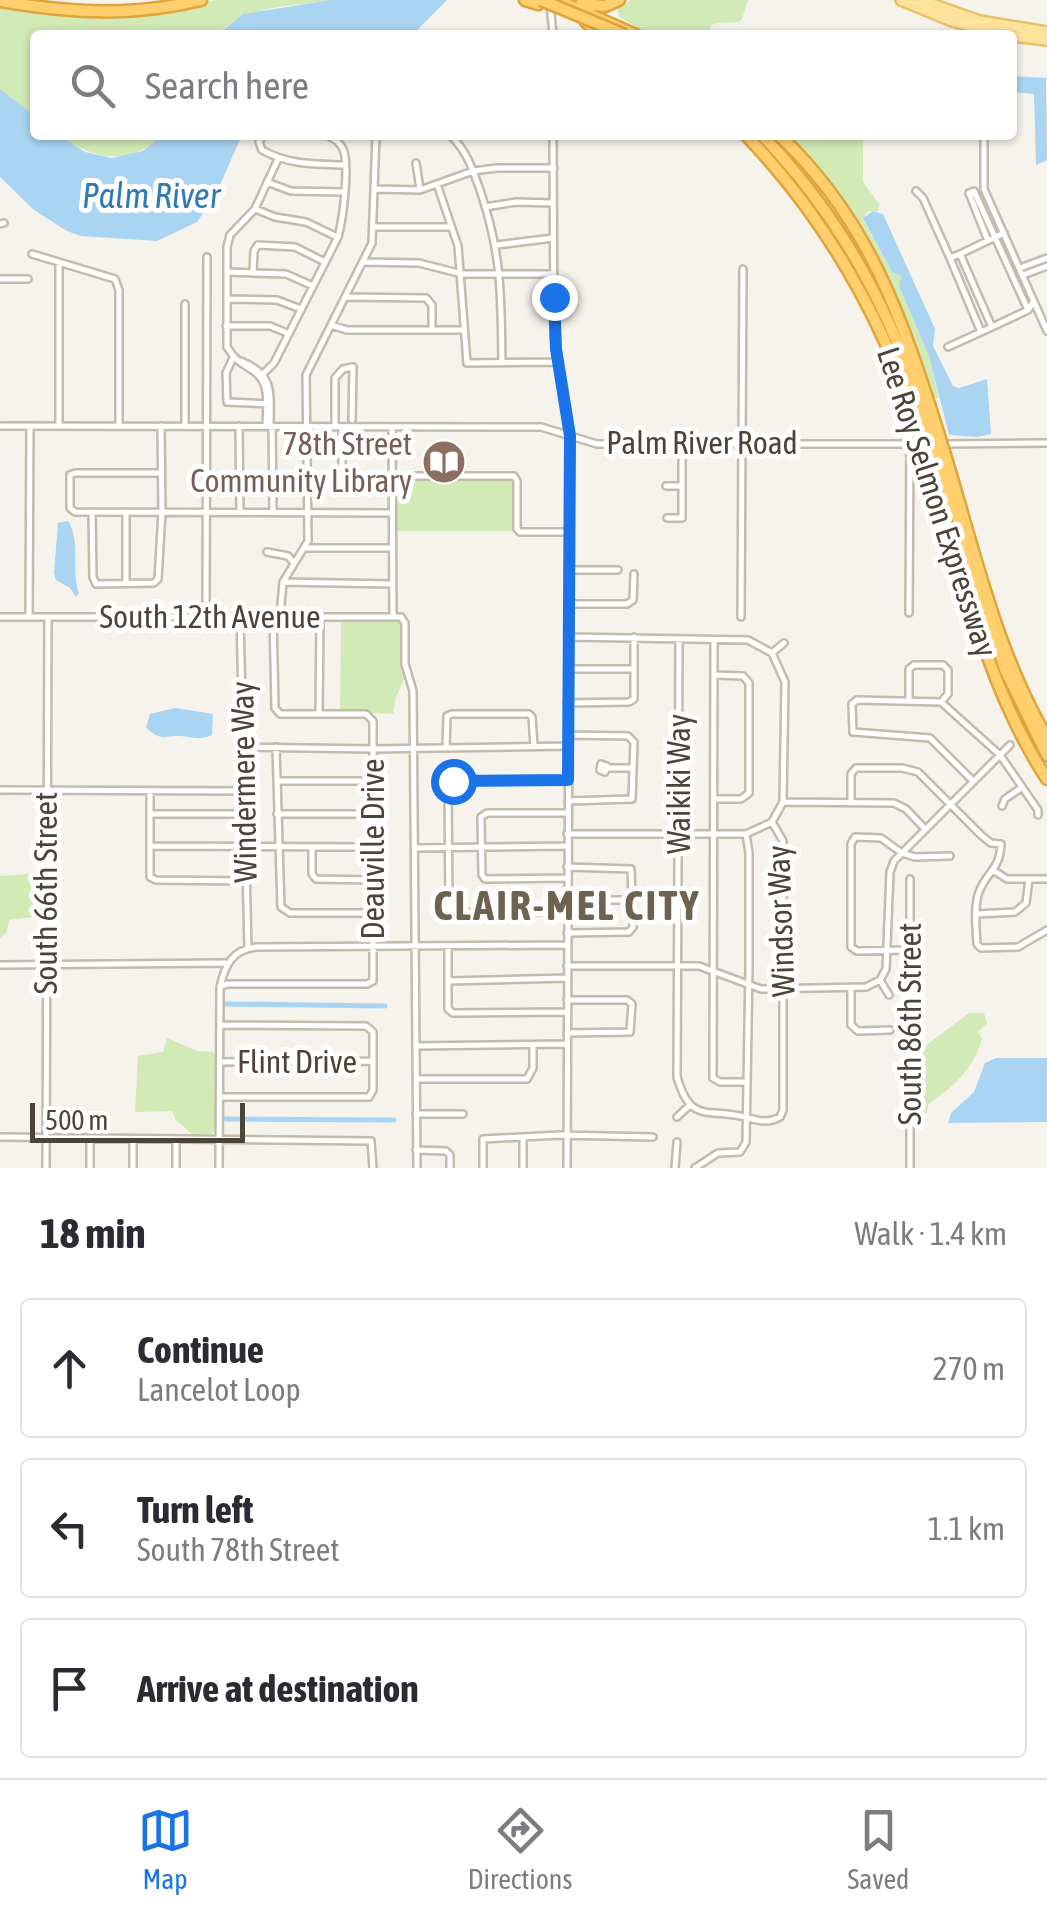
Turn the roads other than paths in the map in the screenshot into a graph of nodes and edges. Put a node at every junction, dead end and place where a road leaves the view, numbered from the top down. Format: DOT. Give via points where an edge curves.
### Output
graph roads {
  1 [pos="201,0"];
  2 [pos="525,0"];
  3 [pos="619,0"];
  4 [pos="901,0"];
  5 [pos="920,0"];
  6 [pos="0,1"];
  7 [pos="540,2"];
  8 [pos="560,3"];
  9 [pos="586,22"];
  10 [pos="553,30"];
  11 [pos="596,30"];
  12 [pos="603,30"];
  13 [pos="612,30"];
  14 [pos="624,30"];
  15 [pos="992,30"];
  16 [pos="1017,31"];
  17 [pos="1047,32"];
  18 [pos="1017,37"];
  19 [pos="1047,40"];
  20 [pos="260,140"];
  21 [pos="336,140"];
  22 [pos="376,140"];
  23 [pos="455,140"];
  24 [pos="553,140"];
  25 [pos="751,140"];
  26 [pos="766,140"];
  27 [pos="766,140"];
  28 [pos="767,140"];
  29 [pos="784,140"];
  30 [pos="984,140"];
  31 [pos="278,158"];
  32 [pos="416,162"];
  33 [pos="344,165"];
  34 [pos="554,168"];
  35 [pos="473,171"];
  36 [pos="267,182"];
  37 [pos="436,184"];
  38 [pos="376,190"];
  39 [pos="420,190"];
  40 [pos="916,190"];
  41 [pos="342,192"];
  42 [pos="554,203"];
  43 [pos="485,207"];
  44 [pos="255,209"];
  45 [pos="375,226"];
  46 [pos="451,227"];
  47 [pos="1004,233"];
  48 [pos="338,237"];
  49 [pos="995,237"];
  50 [pos="554,238"];
  51 [pos="988,241"];
  52 [pos="496,245"];
  53 [pos="32,254"];
  54 [pos="960,254"];
  55 [pos="208,258"];
  56 [pos="950,258"];
  57 [pos="1047,258"];
  58 [pos="326,262"];
  59 [pos="364,262"];
  60 [pos="60,263"];
  61 [pos="1047,266"];
  62 [pos="743,269"];
  63 [pos="227,272"];
  64 [pos="1022,272"];
  65 [pos="254,273"];
  66 [pos="462,274"];
  67 [pos="501,274"];
  68 [pos="554,274"];
  69 [pos="0,278"];
  70 [pos="28,278"];
  71 [pos="313,286"];
  72 [pos="345,298"];
  73 [pos="226,299"];
  74 [pos="1034,301"];
  75 [pos="185,304"];
  76 [pos="301,309"];
  77 [pos="1028,310"];
  78 [pos="331,325"];
  79 [pos="226,326"];
  80 [pos="992,327"];
  81 [pos="432,330"];
  82 [pos="464,330"];
  83 [pos="1047,331"];
  84 [pos="981,332"];
  85 [pos="288,333"];
  86 [pos="948,347"];
  87 [pos="234,358"];
  88 [pos="915,359"];
  89 [pos="557,362"];
  90 [pos="502,363"];
  91 [pos="261,375"];
  92 [pos="904,382"];
  93 [pos="268,404"];
  94 [pos="352,420"];
  95 [pos="0,426"];
  96 [pos="30,426"];
  97 [pos="59,426"];
  98 [pos="119,426"];
  99 [pos="161,426"];
  100 [pos="186,426"];
  101 [pos="206,426"];
  102 [pos="239,426"];
  103 [pos="269,426"];
  104 [pos="304,427"];
  105 [pos="338,427"];
  106 [pos="392,427"];
  107 [pos="929,432"];
  108 [pos="570,436"];
  109 [pos="1047,443"];
  110 [pos="682,444"];
  111 [pos="743,444"];
  112 [pos="910,444"];
  113 [pos="936,454"];
  114 [pos="162,473"];
  115 [pos="392,478"];
  116 [pos="306,479"];
  117 [pos="342,480"];
  118 [pos="666,486"];
  119 [pos="682,486"];
  120 [pos="92,512"];
  121 [pos="126,512"];
  122 [pos="162,512"];
  123 [pos="206,512"];
  124 [pos="240,512"];
  125 [pos="273,512"];
  126 [pos="392,513"];
  127 [pos="307,514"];
  128 [pos="668,518"];
  129 [pos="568,532"];
  130 [pos="306,548"];
  131 [pos="392,548"];
  132 [pos="267,552"];
  133 [pos="293,562"];
  134 [pos="568,570"];
  135 [pos="618,570"];
  136 [pos="634,574"];
  137 [pos="283,582"];
  138 [pos="126,583"];
  139 [pos="392,584"];
  140 [pos="568,604"];
  141 [pos="910,614"];
  142 [pos="206,616"];
  143 [pos="740,616"];
  144 [pos="29,617"];
  145 [pos="240,617"];
  146 [pos="276,617"];
  147 [pos="394,617"];
  148 [pos="0,618"];
  149 [pos="48,618"];
  150 [pos="320,618"];
  151 [pos="568,637"];
  152 [pos="634,637"];
  153 [pos="679,640"];
  154 [pos="714,640"];
  155 [pos="784,643"];
  156 [pos="772,653"];
  157 [pos="634,669"];
  158 [pos="568,670"];
  159 [pos="714,675"];
  160 [pos="1001,693"];
  161 [pos="908,700"];
  162 [pos="941,702"];
  163 [pos="568,703"];
  164 [pos="319,714"];
  165 [pos="568,736"];
  166 [pos="1047,738"];
  167 [pos="1010,745"];
  168 [pos="534,746"];
  169 [pos="568,746"];
  170 [pos="242,747"];
  171 [pos="276,747"];
  172 [pos="414,747"];
  173 [pos="446,747"];
  174 [pos="372,749"];
  175 [pos="1000,755"];
  176 [pos="1047,755"];
  177 [pos="608,768"];
  178 [pos="633,768"];
  179 [pos="1047,768"];
  180 [pos="1047,778"];
  181 [pos="278,780"];
  182 [pos="568,780"];
  183 [pos="373,781"];
  184 [pos="973,781"];
  185 [pos="1021,788"];
  186 [pos="0,790"];
  187 [pos="45,790"];
  188 [pos="150,790"];
  189 [pos="244,791"];
  190 [pos="714,799"];
  191 [pos="568,801"];
  192 [pos="783,802"];
  193 [pos="852,803"];
  194 [pos="950,804"];
  195 [pos="1002,806"];
  196 [pos="568,812"];
  197 [pos="150,814"];
  198 [pos="244,814"];
  199 [pos="278,814"];
  200 [pos="372,814"];
  201 [pos="1038,815"];
  202 [pos="772,822"];
  203 [pos="924,829"];
  204 [pos="567,834"];
  205 [pos="679,834"];
  206 [pos="714,834"];
  207 [pos="746,834"];
  208 [pos="150,846"];
  209 [pos="245,846"];
  210 [pos="278,846"];
  211 [pos="567,846"];
  212 [pos="312,847"];
  213 [pos="372,847"];
  214 [pos="449,847"];
  215 [pos="482,847"];
  216 [pos="415,848"];
  217 [pos="902,852"];
  218 [pos="950,856"];
  219 [pos="567,867"];
  220 [pos="993,870"];
  221 [pos="567,878"];
  222 [pos="1029,878"];
  223 [pos="1047,878"];
  224 [pos="910,879"];
  225 [pos="373,880"];
  226 [pos="246,881"];
  227 [pos="603,900"];
  228 [pos="632,900"];
  229 [pos="567,911"];
  230 [pos="374,914"];
  231 [pos="976,914"];
  232 [pos="1047,930"];
  233 [pos="567,933"];
  234 [pos="567,945"];
  235 [pos="416,946"];
  236 [pos="448,946"];
  237 [pos="373,947"];
  238 [pos="248,948"];
  239 [pos="889,950"];
  240 [pos="910,950"];
  241 [pos="227,962"];
  242 [pos="0,964"];
  243 [pos="46,965"];
  244 [pos="567,966"];
  245 [pos="677,966"];
  246 [pos="712,970"];
  247 [pos="567,978"];
  248 [pos="880,980"];
  249 [pos="448,981"];
  250 [pos="220,987"];
  251 [pos="748,987"];
  252 [pos="784,989"];
  253 [pos="852,990"];
  254 [pos="888,995"];
  255 [pos="567,1000"];
  256 [pos="567,1012"];
  257 [pos="220,1025"];
  258 [pos="890,1030"];
  259 [pos="566,1033"];
  260 [pos="566,1044"];
  261 [pos="532,1045"];
  262 [pos="417,1046"];
  263 [pos="373,1061"];
  264 [pos="220,1062"];
  265 [pos="416,1079"];
  266 [pos="747,1082"];
  267 [pos="220,1097"];
  268 [pos="690,1105"];
  269 [pos="416,1114"];
  270 [pos="463,1114"];
  271 [pos="677,1116"];
  272 [pos="747,1119"];
  273 [pos="567,1136"];
  274 [pos="0,1137"];
  275 [pos="46,1137"];
  276 [pos="653,1137"];
  277 [pos="90,1138"];
  278 [pos="523,1138"];
  279 [pos="134,1139"];
  280 [pos="176,1139"];
  281 [pos="219,1139"];
  282 [pos="678,1142"];
  283 [pos="416,1150"];
  284 [pos="46,1168"];
  285 [pos="90,1168"];
  286 [pos="134,1168"];
  287 [pos="176,1168"];
  288 [pos="219,1168"];
  289 [pos="374,1168"];
  290 [pos="416,1168"];
  291 [pos="450,1168"];
  292 [pos="484,1168"];
  293 [pos="523,1168"];
  294 [pos="567,1168"];
  295 [pos="675,1168"];
  296 [pos="695,1168"];
  297 [pos="910,1168"];
  1 -- 6 [label="highway" via="102,13"];
  2 -- 7 [label="highway"];
  3 -- 8 [label="highway"];
  4 -- 15 [label="main road"];
  5 -- 15 [label="main road"];
  7 -- 8 [label="highway, bridge"];
  7 -- 13 [label="highway, bridge"];
  8 -- 9 [label="highway"];
  8 -- 10 [label="street"];
  8 -- 14 [label="highway"];
  9 -- 11 [label="highway"];
  9 -- 12 [label="highway"];
  16 -- 17 [label="main road"];
  18 -- 19 [label="main road"];
  20 -- 31 [label="street" via="262,150"];
  21 -- 33 [label="street"];
  22 -- 38 [label="street"];
  23 -- 35 [label="street"];
  24 -- 34 [label="street"];
  25 -- 92 [label="highway, Lee Roy Selmon Expressway" via="832,242"];
  26 -- 92 [label="highway" via="844,252 882,322"];
  27 -- 107 [label="highway" via="855,253 896,335"];
  28 -- 88 [label="highway" via="852,237"];
  29 -- 88 [label="highway, Lee Roy Selmon Expressway" via="865,243"];
  30 -- 47 [label="street" via="984,189"];
  31 -- 33 [label="street"];
  31 -- 36 [label="street"];
  32 -- 39 [label="street"];
  33 -- 41 [label="street"];
  34 -- 35 [label="street"];
  34 -- 42 [label="street"];
  35 -- 37 [label="street"];
  35 -- 43 [label="street"];
  36 -- 41 [label="street" via="291,191"];
  36 -- 44 [label="street"];
  37 -- 39 [label="street"];
  37 -- 46 [label="street"];
  38 -- 39 [label="street"];
  38 -- 45 [label="street"];
  40 -- 56 [label="street"];
  41 -- 48 [label="street"];
  42 -- 43 [label="street"];
  42 -- 50 [label="street"];
  43 -- 52 [label="street"];
  44 -- 48 [label="street"];
  44 -- 63 [label="street" via="230,235"];
  45 -- 46 [label="street"];
  45 -- 59 [label="street"];
  46 -- 66 [label="street"];
  47 -- 49 [label="street"];
  47 -- 64 [label="street"];
  48 -- 58 [label="street"];
  49 -- 51 [label="street"];
  49 -- 51 [label="street" via="974,191 968,193"];
  49 -- 77 [label="street"];
  50 -- 52 [label="street"];
  50 -- 68 [label="street"];
  51 -- 54 [label="street"];
  52 -- 67 [label="street"];
  53 -- 60 [label="street"];
  54 -- 56 [label="street"];
  54 -- 80 [label="street"];
  55 -- 101 [label="street"];
  56 -- 84 [label="street"];
  57 -- 64 [label="street"];
  58 -- 65 [label="street" via="294,247 258,245"];
  58 -- 71 [label="street"];
  59 -- 66 [label="street" via="419,263"];
  59 -- 72 [label="street"];
  60 -- 97 [label="street"];
  60 -- 98 [label="street" via="115,278"];
  61 -- 64 [label="street"];
  62 -- 111 [label="street"];
  63 -- 65 [label="street"];
  63 -- 73 [label="street"];
  64 -- 74 [label="street"];
  65 -- 71 [label="street" via="286,274"];
  66 -- 67 [label="street"];
  66 -- 82 [label="street"];
  67 -- 68 [label="street"];
  67 -- 90 [label="street"];
  68 -- 89 [label="street"];
  69 -- 70 [label="street"];
  71 -- 76 [label="street"];
  72 -- 78 [label="street"];
  72 -- 81 [label="street" via="426,298"];
  73 -- 76 [label="street" via="277,300"];
  73 -- 79 [label="street"];
  74 -- 77 [label="street"];
  74 -- 83 [label="street"];
  75 -- 100 [label="street"];
  76 -- 85 [label="street"];
  77 -- 80 [label="street"];
  78 -- 81 [label="street"];
  78 -- 104 [label="street" via="306,375"];
  79 -- 85 [label="street"];
  79 -- 87 [label="street"];
  80 -- 84 [label="street"];
  81 -- 82 [label="street"];
  82 -- 90 [label="street" via="467,363"];
  84 -- 86 [label="street"];
  85 -- 91 [label="street"];
  87 -- 91 [label="street"];
  87 -- 93 [label="street" via="226,372 227,402"];
  88 -- 107 [label="highway, Lee Roy Selmon Expressway"];
  89 -- 90 [label="street"];
  89 -- 108 [label="street"];
  91 -- 93 [label="street"];
  92 -- 107 [label="highway, Lee Roy Selmon Expressway"];
  93 -- 103 [label="street"];
  94 -- 105 [label="street" via="353,367 335,378"];
  95 -- 96 [label="street, Palm River Road"];
  96 -- 97 [label="street, Palm River Road"];
  96 -- 144 [label="street"];
  97 -- 98 [label="street, Palm River Road"];
  98 -- 99 [label="street, Palm River Road"];
  99 -- 100 [label="street, Palm River Road"];
  99 -- 114 [label="street"];
  100 -- 101 [label="street, Palm River Road"];
  101 -- 102 [label="street, Palm River Road"];
  101 -- 123 [label="street"];
  102 -- 103 [label="street, Palm River Road"];
  102 -- 124 [label="street"];
  103 -- 104 [label="street, Palm River Road"];
  103 -- 125 [label="street"];
  104 -- 105 [label="street, Palm River Road"];
  104 -- 116 [label="street"];
  105 -- 106 [label="street, Palm River Road"];
  105 -- 117 [label="street"];
  106 -- 108 [label="street, Palm River Road" via="541,428"];
  106 -- 115 [label="street"];
  107 -- 113 [label="highway, Lee Roy Selmon Expressway, bridge"];
  107 -- 113 [label="highway, Lee Roy Selmon Expressway, bridge"];
  108 -- 110 [label="street, Palm River Road" via="597,444"];
  108 -- 129 [label="street"];
  109 -- 112 [label="street, Palm River Road"];
  110 -- 111 [label="street, Palm River Road"];
  110 -- 119 [label="street"];
  111 -- 112 [label="street, Palm River Road"];
  111 -- 143 [label="street"];
  112 -- 141 [label="street"];
  113 -- 160 [label="highway, Lee Roy Selmon Expressway"];
  113 -- 166 [label="highway, Lee Roy Selmon Expressway" via="1010,664"];
  113 -- 176 [label="highway" via="1004,668"];
  114 -- 120 [label="street" via="70,475 70,508"];
  114 -- 122 [label="street"];
  115 -- 117 [label="street"];
  115 -- 126 [label="street"];
  115 -- 129 [label="street" via="514,476 517,529"];
  116 -- 117 [label="street"];
  116 -- 127 [label="street"];
  118 -- 119 [label="street"];
  119 -- 128 [label="street" via="682,518"];
  120 -- 121 [label="street"];
  120 -- 138 [label="street" via="92,577 96,584"];
  121 -- 122 [label="street"];
  121 -- 138 [label="street"];
  122 -- 123 [label="street"];
  122 -- 138 [label="street" via="158,580"];
  123 -- 124 [label="street"];
  123 -- 142 [label="street"];
  124 -- 125 [label="street"];
  125 -- 127 [label="street"];
  126 -- 127 [label="street"];
  126 -- 131 [label="street"];
  127 -- 130 [label="street"];
  129 -- 134 [label="street"];
  130 -- 131 [label="street"];
  130 -- 133 [label="street"];
  131 -- 139 [label="street"];
  132 -- 133 [label="street"];
  133 -- 137 [label="street"];
  134 -- 135 [label="street"];
  134 -- 140 [label="street"];
  136 -- 140 [label="street" via="627,604"];
  137 -- 139 [label="street"];
  137 -- 146 [label="street"];
  139 -- 147 [label="street"];
  140 -- 151 [label="street"];
  142 -- 145 [label="street, South 12th Avenue"];
  142 -- 149 [label="street, South 12th Avenue"];
  144 -- 148 [label="street, South 12th Avenue"];
  144 -- 149 [label="street, South 12th Avenue"];
  145 -- 146 [label="street, South 12th Avenue"];
  145 -- 170 [label="street, Windermere Way"];
  146 -- 150 [label="street, South 12th Avenue"];
  146 -- 164 [label="street" via="275,708 280,714"];
  147 -- 150 [label="street, South 12th Avenue"];
  147 -- 172 [label="street" via="405,623"];
  149 -- 187 [label="street, South 66th Street"];
  150 -- 164 [label="street"];
  151 -- 152 [label="street"];
  151 -- 158 [label="street"];
  152 -- 153 [label="street"];
  152 -- 157 [label="street"];
  153 -- 154 [label="street"];
  153 -- 205 [label="street, Waikiki Way"];
  154 -- 156 [label="street" via="748,640"];
  154 -- 159 [label="street"];
  155 -- 156 [label="street"];
  156 -- 192 [label="street, Windsor Way" via="785,682"];
  157 -- 158 [label="street"];
  157 -- 163 [label="street" via="634,700"];
  158 -- 163 [label="street"];
  159 -- 190 [label="street"];
  159 -- 190 [label="street" via="748,678 749,775 749,794"];
  160 -- 179 [label="highway"];
  160 -- 180 [label="highway, Lee Roy Selmon Expressway"];
  161 -- 162 [label="street"];
  161 -- 162 [label="street" via="909,670 943,665 948,694"];
  161 -- 184 [label="street" via="856,700 852,732 930,738"];
  162 -- 175 [label="street"];
  163 -- 165 [label="street"];
  164 -- 174 [label="street, Deauville Drive" via="370,717"];
  165 -- 169 [label="street"];
  165 -- 178 [label="street" via="632,737"];
  167 -- 175 [label="street"];
  168 -- 169 [label="street"];
  168 -- 173 [label="street"];
  168 -- 173 [label="street" via="529,714 452,714"];
  169 -- 182 [label="street"];
  170 -- 171 [label="street"];
  170 -- 189 [label="street, Windermere Way"];
  171 -- 174 [label="street"];
  171 -- 181 [label="street"];
  172 -- 173 [label="street"];
  172 -- 174 [label="street"];
  172 -- 216 [label="street"];
  174 -- 183 [label="street, Deauville Drive"];
  175 -- 184 [label="street"];
  175 -- 185 [label="street"];
  177 -- 178 [label="street"];
  178 -- 191 [label="street" via="629,801"];
  181 -- 183 [label="street"];
  181 -- 199 [label="street"];
  182 -- 191 [label="street"];
  182 -- 214 [label="street" via="453,781"];
  183 -- 200 [label="street, Deauville Drive"];
  184 -- 194 [label="street"];
  185 -- 195 [label="street"];
  185 -- 201 [label="street"];
  186 -- 187 [label="street"];
  187 -- 188 [label="street"];
  187 -- 243 [label="street, South 66th Street"];
  188 -- 189 [label="street"];
  188 -- 197 [label="street"];
  189 -- 198 [label="street, Windermere Way"];
  190 -- 206 [label="street"];
  191 -- 196 [label="street"];
  192 -- 193 [label="street"];
  192 -- 202 [label="street, Windsor Way"];
  193 -- 194 [label="street" via="856,768 887,768 918,772"];
  193 -- 203 [label="street" via="894,803"];
  194 -- 203 [label="street"];
  194 -- 220 [label="street" via="982,836 1001,844"];
  196 -- 204 [label="street"];
  196 -- 215 [label="street" via="486,813"];
  197 -- 198 [label="street"];
  197 -- 208 [label="street"];
  198 -- 209 [label="street, Windermere Way"];
  199 -- 200 [label="street"];
  199 -- 210 [label="street"];
  200 -- 213 [label="street, Deauville Drive"];
  202 -- 207 [label="street"];
  202 -- 252 [label="street, Windsor Way" via="783,841"];
  203 -- 217 [label="street"];
  204 -- 205 [label="street"];
  204 -- 211 [label="street"];
  205 -- 206 [label="street"];
  205 -- 245 [label="street, Waikiki Way"];
  206 -- 207 [label="street"];
  206 -- 246 [label="street"];
  207 -- 251 [label="street"];
  208 -- 209 [label="street"];
  208 -- 226 [label="street" via="150,877 156,880"];
  209 -- 210 [label="street"];
  209 -- 226 [label="street, Windermere Way"];
  210 -- 212 [label="street"];
  210 -- 230 [label="street" via="284,910"];
  211 -- 215 [label="street"];
  211 -- 219 [label="street"];
  212 -- 213 [label="street"];
  212 -- 225 [label="street" via="316,879"];
  213 -- 225 [label="street, Deauville Drive"];
  214 -- 215 [label="street"];
  214 -- 216 [label="street"];
  214 -- 229 [label="street" via="455,913"];
  215 -- 221 [label="street" via="485,879"];
  216 -- 235 [label="street"];
  217 -- 218 [label="street"];
  217 -- 239 [label="street" via="890,872"];
  217 -- 239 [label="street" via="881,838 850,844 851,947"];
  219 -- 221 [label="street"];
  219 -- 228 [label="street" via="630,869"];
  220 -- 222 [label="street"];
  220 -- 231 [label="street"];
  221 -- 229 [label="street"];
  222 -- 223 [label="street"];
  222 -- 231 [label="street" via="1026,903 1015,912"];
  224 -- 240 [label="street, South 86th Street"];
  225 -- 230 [label="street, Deauville Drive"];
  226 -- 238 [label="street, Windermere Way"];
  227 -- 228 [label="street"];
  228 -- 233 [label="street" via="629,932"];
  229 -- 233 [label="street"];
  230 -- 237 [label="street, Deauville Drive"];
  231 -- 232 [label="street" via="981,948 1018,947"];
  233 -- 234 [label="street"];
  234 -- 236 [label="street"];
  234 -- 244 [label="street"];
  235 -- 236 [label="street"];
  235 -- 237 [label="street"];
  235 -- 262 [label="street"];
  236 -- 249 [label="street"];
  237 -- 238 [label="street"];
  237 -- 250 [label="street, Deauville Drive" via="373,981 367,984"];
  238 -- 241 [label="street"];
  239 -- 240 [label="street"];
  239 -- 248 [label="street"];
  240 -- 297 [label="street, South 86th Street"];
  241 -- 243 [label="street"];
  241 -- 250 [label="street"];
  242 -- 243 [label="street"];
  243 -- 275 [label="street, South 66th Street"];
  244 -- 245 [label="street"];
  244 -- 247 [label="street"];
  245 -- 246 [label="street"];
  245 -- 268 [label="street, Waikiki Way" via="677,1077"];
  246 -- 251 [label="street"];
  246 -- 266 [label="street" via="713,1078"];
  247 -- 249 [label="street"];
  247 -- 255 [label="street"];
  248 -- 253 [label="street"];
  248 -- 254 [label="street"];
  249 -- 256 [label="street" via="453,1013"];
  250 -- 257 [label="street"];
  251 -- 252 [label="street"];
  251 -- 266 [label="street"];
  252 -- 253 [label="street"];
  252 -- 272 [label="street, Windsor Way" via="783,1110 772,1122"];
  253 -- 258 [label="street" via="852,1025 858,1031"];
  255 -- 256 [label="street"];
  255 -- 259 [label="street" via="632,1004 630,1032"];
  256 -- 259 [label="street"];
  257 -- 263 [label="street" via="368,1026"];
  257 -- 264 [label="street"];
  259 -- 260 [label="street"];
  260 -- 261 [label="street"];
  260 -- 273 [label="street"];
  261 -- 262 [label="street"];
  261 -- 265 [label="street" via="526,1079"];
  262 -- 265 [label="street"];
  263 -- 264 [label="street, Flint Drive"];
  263 -- 267 [label="street" via="368,1097"];
  264 -- 267 [label="street"];
  265 -- 269 [label="street"];
  266 -- 272 [label="street"];
  267 -- 281 [label="street"];
  268 -- 271 [label="street"];
  268 -- 272 [label="street" via="712,1116"];
  269 -- 270 [label="street"];
  269 -- 283 [label="street"];
  272 -- 296 [label="street" via="744,1149 718,1153"];
  273 -- 276 [label="street"];
  273 -- 278 [label="street"];
  273 -- 294 [label="street"];
  274 -- 275 [label="street"];
  275 -- 277 [label="street"];
  275 -- 284 [label="street, South 66th Street"];
  277 -- 279 [label="street"];
  277 -- 285 [label="street"];
  278 -- 292 [label="street" via="483,1138"];
  278 -- 293 [label="street"];
  279 -- 280 [label="street"];
  279 -- 286 [label="street"];
  280 -- 281 [label="street"];
  280 -- 287 [label="street"];
  281 -- 288 [label="street"];
  281 -- 289 [label="street" via="371,1141"];
  282 -- 295 [label="street"];
  283 -- 290 [label="street"];
  283 -- 291 [label="street" via="446,1150"];
}
